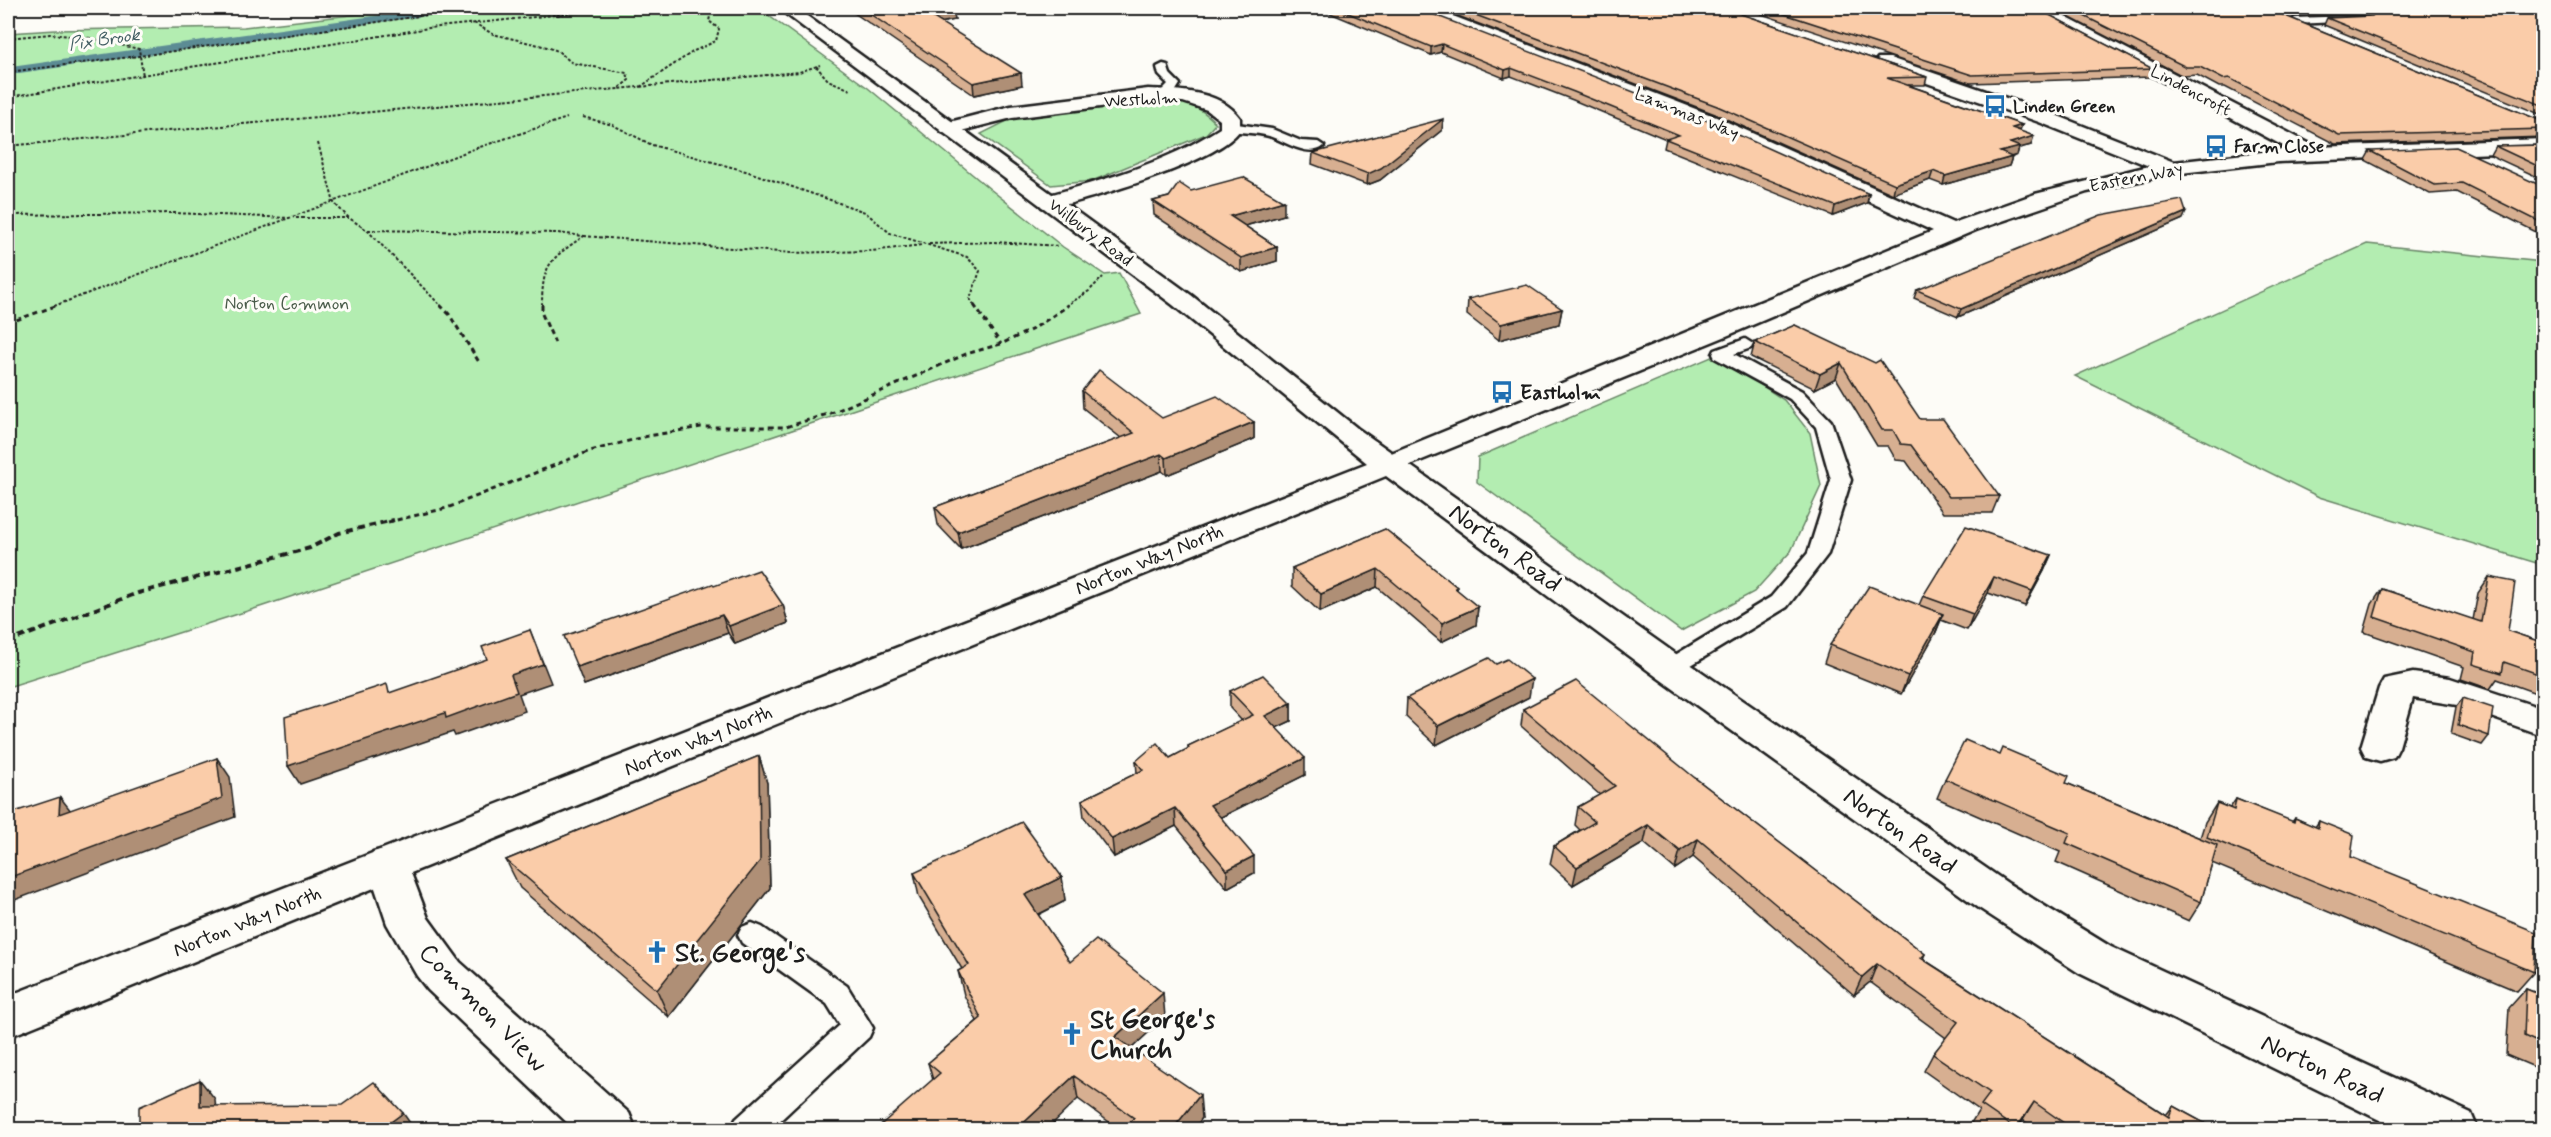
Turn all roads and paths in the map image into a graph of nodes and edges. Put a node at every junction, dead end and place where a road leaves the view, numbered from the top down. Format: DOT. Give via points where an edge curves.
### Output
graph roads {
  1 [pos="476,8"];
  2 [pos="621,8"];
  3 [pos="712,8"];
  4 [pos="786,8"];
  5 [pos="1419,8"];
  6 [pos="2037,8"];
  7 [pos="2274,12"];
  8 [pos="2364,19"];
  9 [pos="2295,21"];
  10 [pos="474,23"];
  11 [pos="2327,35"];
  12 [pos="8,38"];
  13 [pos="138,55"];
  14 [pos="1869,57"];
  15 [pos="816,66"];
  16 [pos="1163,67"];
  17 [pos="8,72"];
  18 [pos="143,76"];
  19 [pos="639,87"];
  20 [pos="617,89"];
  21 [pos="1162,96"];
  22 [pos="8,97"];
  23 [pos="583,117"];
  24 [pos="567,118"];
  25 [pos="1230,127"];
  26 [pos="949,128"];
  27 [pos="318,143"];
  28 [pos="2544,145"];
  29 [pos="8,146"];
  30 [pos="1318,146"];
  31 [pos="2455,149"];
  32 [pos="2314,155"];
  33 [pos="2171,168"];
  34 [pos="2494,168"];
  35 [pos="1050,202"];
  36 [pos="334,203"];
  37 [pos="8,215"];
  38 [pos="293,218"];
  39 [pos="349,218"];
  40 [pos="367,230"];
  41 [pos="1951,231"];
  42 [pos="584,236"];
  43 [pos="925,244"];
  44 [pos="1063,247"];
  45 [pos="1105,275"];
  46 [pos="8,323"];
  47 [pos="555,343"];
  48 [pos="1001,344"];
  49 [pos="1744,344"];
  50 [pos="479,362"];
  51 [pos="1390,464"];
  52 [pos="8,642"];
  53 [pos="1670,668"];
  54 [pos="2544,723"];
  55 [pos="2380,747"];
  56 [pos="388,864"];
  57 [pos="752,935"];
  58 [pos="8,1017"];
  59 [pos="611,1130"];
  60 [pos="747,1130"];
  61 [pos="2453,1130"];
  1 -- 13 [label="path"];
  2 -- 10 [label="path"];
  3 -- 19 [label="path" via="708,21 719,29 716,41"];
  4 -- 26 [label="street, Wilbury Road"];
  5 -- 41 [label="street, Lammas Way" via="1707,120"];
  6 -- 32 [label="street, Lindencroft"];
  7 -- 9 [label="street"];
  8 -- 9 [label="lane"];
  9 -- 11 [label="street"];
  10 -- 18 [label="path"];
  10 -- 20 [label="path" via="484,32 501,38 558,51 572,63 617,68 627,73 629,80"];
  12 -- 13 [label="path" via="50,34 88,38 139,50"];
  13 -- 17 [label="path"];
  13 -- 18 [label="path"];
  14 -- 33 [label="street" via="2046,118"];
  15 -- 19 [label="path" via="799,72"];
  16 -- 21 [label="lane" via="1174,84"];
  18 -- 22 [label="path"];
  19 -- 20 [label="path"];
  20 -- 29 [label="path"];
  21 -- 25 [label="street, Westholm" via="1185,96 1214,106 1230,118"];
  21 -- 26 [label="street, Westholm" via="1011,112"];
  23 -- 43 [label="path" via="652,145 749,172 865,212 890,233"];
  24 -- 36 [label="path"];
  25 -- 30 [label="lane" via="1272,134 1299,145"];
  25 -- 35 [label="street" via="1209,145 1119,183"];
  26 -- 35 [label="street, Wilbury Road"];
  27 -- 36 [label="path"];
  28 -- 31 [label="street, Eastern Way"];
  31 -- 32 [label="street, Eastern Way"];
  31 -- 34 [label="street"];
  32 -- 33 [label="street, Eastern Way"];
  33 -- 41 [label="street, Eastern Way" via="2064,192"];
  35 -- 51 [label="street, Wilbury Road"];
  36 -- 38 [label="path"];
  36 -- 39 [label="path"];
  37 -- 38 [label="path" via="174,213"];
  38 -- 39 [label="path"];
  38 -- 46 [label="path"];
  39 -- 40 [label="path"];
  40 -- 42 [label="path"];
  40 -- 50 [label="path" via="449,314"];
  41 -- 51 [label="street"];
  42 -- 43 [label="path" via="791,253 871,251"];
  42 -- 47 [label="path" via="554,256 542,280 542,314"];
  43 -- 44 [label="path" via="1021,242"];
  43 -- 48 [label="path" via="967,257 980,271 970,299"];
  45 -- 48 [label="path" via="1057,314"];
  48 -- 52 [label="path" via="966,354 834,412 786,427 701,428 590,451 447,508 339,533 310,548 138,593"];
  49 -- 53 [label="lane" via="1721,354 1796,394 1825,425 1841,480 1818,554 1779,602"];
  51 -- 53 [label="street, Norton Road"];
  51 -- 56 [label="street, Norton Way North"];
  53 -- 61 [label="street, Norton Road" via="1994,896 2095,960"];
  54 -- 55 [label="street" via="2452,692 2409,685 2397,688"];
  56 -- 58 [label="street, Norton Way North"];
  56 -- 59 [label="street, Common View" via="397,900 422,951 444,976"];
  57 -- 60 [label="lane" via="837,995 858,1028"];
}
